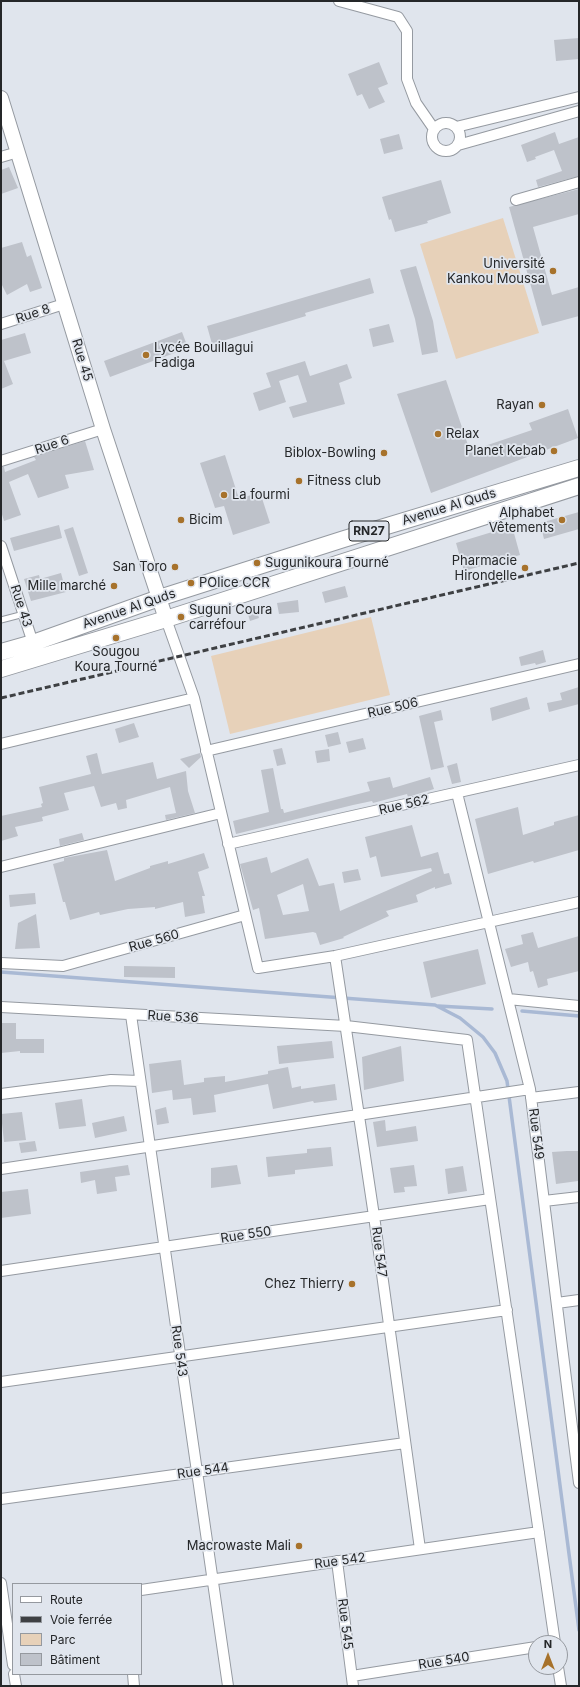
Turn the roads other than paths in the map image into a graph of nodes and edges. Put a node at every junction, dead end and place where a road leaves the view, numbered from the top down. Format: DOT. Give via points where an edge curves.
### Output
graph roads {
  1 [pos="339,1"];
  2 [pos="579,97"];
  3 [pos="1,98"];
  4 [pos="579,111"];
  5 [pos="456,127"];
  6 [pos="434,129"];
  7 [pos="458,145"];
  8 [pos="18,152"];
  9 [pos="1,157"];
  10 [pos="579,182"];
  11 [pos="516,200"];
  12 [pos="64,304"];
  13 [pos="1,324"];
  14 [pos="103,429"];
  15 [pos="1,461"];
  16 [pos="579,468"];
  17 [pos="579,486"];
  18 [pos="1,546"];
  19 [pos="159,598"];
  20 [pos="24,614"];
  21 [pos="166,619"];
  22 [pos="1,620"];
  23 [pos="33,643"];
  24 [pos="1,652"];
  25 [pos="579,664"];
  26 [pos="1,669"];
  27 [pos="194,698"];
  28 [pos="1,744"];
  29 [pos="206,751"];
  30 [pos="579,765"];
  31 [pos="457,793"];
  32 [pos="221,813"];
  33 [pos="228,844"];
  34 [pos="1,867"];
  35 [pos="579,902"];
  36 [pos="245,915"];
  37 [pos="489,922"];
  38 [pos="335,956"];
  39 [pos="1,963"];
  40 [pos="508,999"];
  41 [pos="1,1006"];
  42 [pos="579,1006"];
  43 [pos="131,1015"];
  44 [pos="346,1026"];
  45 [pos="140,1081"];
  46 [pos="579,1092"];
  47 [pos="531,1093"];
  48 [pos="1,1094"];
  49 [pos="476,1097"];
  50 [pos="358,1115"];
  51 [pos="150,1146"];
  52 [pos="1,1169"];
  53 [pos="579,1197"];
  54 [pos="490,1198"];
  55 [pos="544,1201"];
  56 [pos="374,1216"];
  57 [pos="164,1247"];
  58 [pos="1,1271"];
  59 [pos="579,1300"];
  60 [pos="557,1303"];
  61 [pos="506,1310"];
  62 [pos="388,1327"];
  63 [pos="180,1357"];
  64 [pos="1,1382"];
  65 [pos="575,1419"];
  66 [pos="405,1444"];
  67 [pos="197,1472"];
  68 [pos="579,1483"];
  69 [pos="1,1498"];
  70 [pos="538,1532"];
  71 [pos="420,1549"];
  72 [pos="337,1561"];
  73 [pos="212,1580"];
  74 [pos="1,1583"];
  75 [pos="142,1590"];
  76 [pos="6,1610"];
  77 [pos="554,1635"];
  78 [pos="528,1648"];
  79 [pos="12,1657"];
  80 [pos="14,1675"];
  81 [pos="133,1675"];
  82 [pos="559,1675"];
  83 [pos="353,1681"];
  84 [pos="16,1686"];
  85 [pos="134,1686"];
  86 [pos="228,1686"];
  87 [pos="561,1686"];
  1 -- 6 [label="street" via="398,17 407,31 407,79 416,103"];
  2 -- 5 [label="street"];
  3 -- 8 [label="street, Rue 45"];
  4 -- 7 [label="street"];
  5 -- 6 [label="street" via="444,122"];
  5 -- 7 [label="street" via="461,139"];
  6 -- 7 [label="street" via="431,135 432,142 441,151 448,152"];
  8 -- 9 [label="street"];
  8 -- 12 [label="street, Rue 45"];
  10 -- 11 [label="street"];
  12 -- 13 [label="street, Rue 8"];
  12 -- 14 [label="street, Rue 45"];
  14 -- 15 [label="street, Rue 6"];
  14 -- 19 [label="street, Rue 45"];
  16 -- 19 [label="main road, Avenue Al Quds / RN27"];
  17 -- 21 [label="main road, Avenue Al Quds / RN27"];
  18 -- 20 [label="street, Rue 43"];
  19 -- 21 [label="street, Rue 45"];
  19 -- 23 [label="main road, Avenue Al Quds / RN27"];
  20 -- 22 [label="lane"];
  20 -- 23 [label="street, Rue 43"];
  21 -- 26 [label="main road, Avenue Al Quds / RN27"];
  21 -- 27 [label="street"];
  23 -- 24 [label="main road, Avenue Al Quds / RN27"];
  25 -- 29 [label="street, Rue 506"];
  27 -- 28 [label="street"];
  27 -- 29 [label="street"];
  29 -- 32 [label="street"];
  30 -- 31 [label="street, Rue 562"];
  31 -- 33 [label="street, Rue 562"];
  31 -- 37 [label="street, Rue 549"];
  32 -- 33 [label="street"];
  32 -- 34 [label="street"];
  33 -- 36 [label="street"];
  35 -- 37 [label="street"];
  36 -- 38 [label="street" via="258,968"];
  36 -- 39 [label="street, Rue 560" via="63,966"];
  37 -- 38 [label="street"];
  37 -- 40 [label="street, Rue 549"];
  38 -- 44 [label="street, Rue 547"];
  40 -- 42 [label="street"];
  40 -- 47 [label="street, Rue 549"];
  41 -- 43 [label="street, Rue 536"];
  43 -- 44 [label="street, Rue 536"];
  43 -- 45 [label="street, Rue 543"];
  44 -- 49 [label="street, Rue 536" via="468,1040"];
  44 -- 50 [label="street, Rue 547"];
  45 -- 48 [label="street" via="111,1080"];
  45 -- 51 [label="street, Rue 543"];
  46 -- 47 [label="street"];
  47 -- 49 [label="street"];
  47 -- 55 [label="street, Rue 549"];
  49 -- 50 [label="street"];
  49 -- 54 [label="street"];
  50 -- 51 [label="street"];
  50 -- 56 [label="street, Rue 547"];
  51 -- 52 [label="street"];
  51 -- 57 [label="street, Rue 543"];
  53 -- 55 [label="street"];
  54 -- 56 [label="street, Rue 550"];
  54 -- 61 [label="street"];
  55 -- 60 [label="street, Rue 549"];
  56 -- 57 [label="street, Rue 550"];
  56 -- 62 [label="street, Rue 547"];
  57 -- 58 [label="street, Rue 550"];
  57 -- 63 [label="street, Rue 543"];
  59 -- 60 [label="street"];
  60 -- 65 [label="street, Rue 549"];
  61 -- 62 [label="street"];
  61 -- 70 [label="street"];
  62 -- 63 [label="street"];
  62 -- 66 [label="street, Rue 547"];
  63 -- 64 [label="street"];
  63 -- 67 [label="street, Rue 543"];
  65 -- 68 [label="street, Rue 549"];
  66 -- 67 [label="street, Rue 544"];
  66 -- 71 [label="street, Rue 547"];
  67 -- 69 [label="street, Rue 544"];
  67 -- 73 [label="street, Rue 543"];
  70 -- 71 [label="street, Rue 542"];
  70 -- 77 [label="street"];
  71 -- 72 [label="street, Rue 542"];
  72 -- 73 [label="street, Rue 542"];
  72 -- 83 [label="street, Rue 545"];
  73 -- 75 [label="street, Rue 542"];
  73 -- 86 [label="street, Rue 543"];
  74 -- 76 [label="street"];
  76 -- 79 [label="street"];
  78 -- 83 [label="street, Rue 540"];
  80 -- 84 [label="street"];
  81 -- 85 [label="street"];
  82 -- 87 [label="street"];
}
